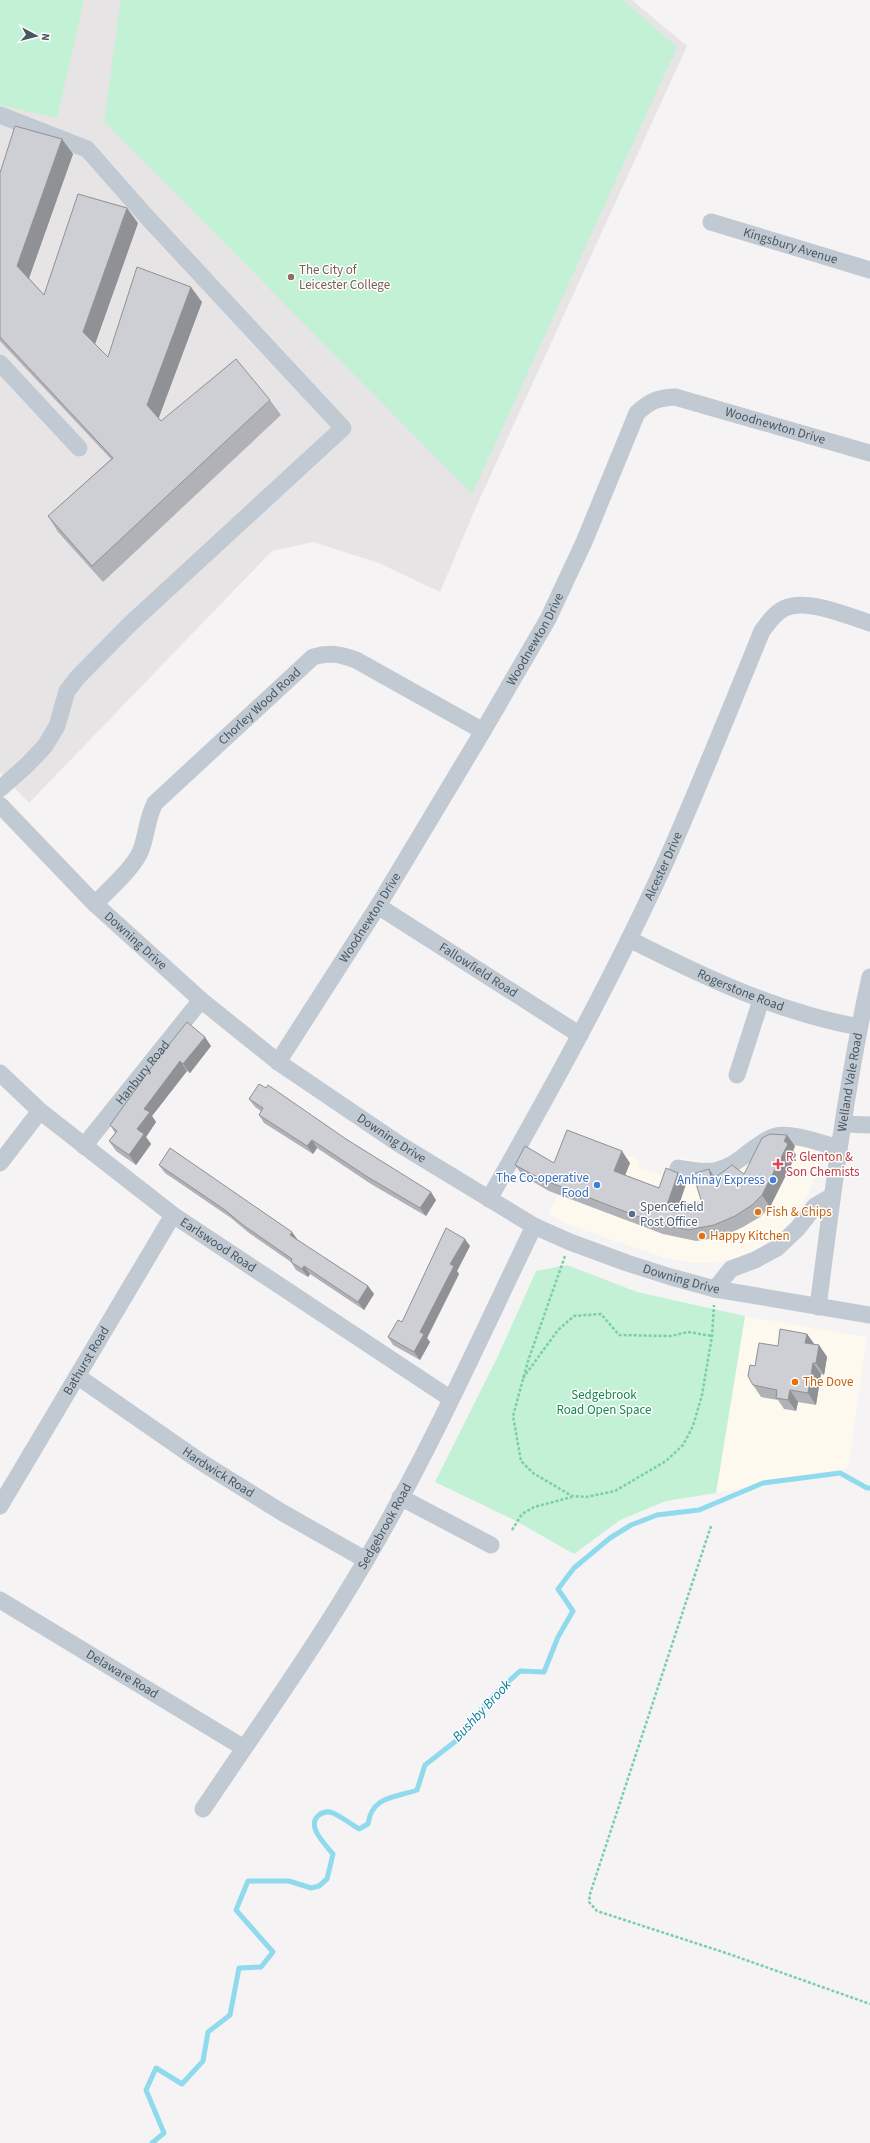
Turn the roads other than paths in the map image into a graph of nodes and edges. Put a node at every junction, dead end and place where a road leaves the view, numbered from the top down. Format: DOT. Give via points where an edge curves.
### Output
graph roads {
  1 [pos="0,115"];
  2 [pos="711,222"];
  3 [pos="870,270"];
  4 [pos="0,363"];
  5 [pos="79,448"];
  6 [pos="870,453"];
  7 [pos="870,623"];
  8 [pos="483,731"];
  9 [pos="0,789"];
  10 [pos="0,805"];
  11 [pos="96,904"];
  12 [pos="378,906"];
  13 [pos="629,939"];
  14 [pos="870,976"];
  15 [pos="201,1000"];
  16 [pos="761,1000"];
  17 [pos="859,1027"];
  18 [pos="580,1035"];
  19 [pos="278,1062"];
  20 [pos="0,1073"];
  21 [pos="737,1075"];
  22 [pos="40,1111"];
  23 [pos="843,1124"];
  24 [pos="870,1125"];
  25 [pos="84,1146"];
  26 [pos="839,1148"];
  27 [pos="0,1163"];
  28 [pos="678,1168"];
  29 [pos="832,1196"];
  30 [pos="489,1199"];
  31 [pos="173,1215"];
  32 [pos="534,1226"];
  33 [pos="715,1289"];
  34 [pos="818,1307"];
  35 [pos="870,1315"];
  36 [pos="77,1376"];
  37 [pos="450,1399"];
  38 [pos="400,1498"];
  39 [pos="0,1506"];
  40 [pos="491,1545"];
  41 [pos="366,1560"];
  42 [pos="0,1600"];
  43 [pos="244,1748"];
  44 [pos="203,1809"];
  1 -- 9 [label="street" via="87,149 343,428 136,619 77,678 67,691 57,726 45,746"];
  2 -- 3 [label="street, Kingsbury Avenue"];
  4 -- 5 [label="street"];
  6 -- 8 [label="street, Woodnewton Drive" via="675,397 659,398 646,405 637,413 630,427 584,542 548,619"];
  7 -- 13 [label="street, Alcester Drive" via="804,605 784,608 772,617 762,631 666,860"];
  8 -- 11 [label="street, Chorley Wood Road" via="356,660 340,654 325,653 313,657 155,803 148,815 145,839 140,852"];
  8 -- 12 [label="street, Woodnewton Drive"];
  10 -- 11 [label="street, Downing Drive"];
  11 -- 15 [label="street, Downing Drive"];
  12 -- 18 [label="street, Fallowfield Road"];
  12 -- 19 [label="street, Woodnewton Drive"];
  13 -- 16 [label="street, Rogerstone Road" via="700,975"];
  13 -- 18 [label="street, Alcester Drive"];
  14 -- 17 [label="street, Welland Vale Road"];
  15 -- 19 [label="street, Downing Drive"];
  15 -- 25 [label="street, Hanbury Road"];
  16 -- 17 [label="street, Rogerstone Road" via="832,1022"];
  16 -- 21 [label="street"];
  17 -- 23 [label="street, Welland Vale Road"];
  18 -- 30 [label="street, Alcester Drive"];
  19 -- 30 [label="street, Downing Drive" via="398,1144"];
  20 -- 22 [label="street, Earlswood Road"];
  22 -- 25 [label="street, Earlswood Road"];
  22 -- 27 [label="street"];
  23 -- 24 [label="street"];
  23 -- 26 [label="street, Welland Vale Road"];
  25 -- 31 [label="street, Earlswood Road"];
  26 -- 28 [label="street" via="792,1137 776,1136 764,1141 725,1170 712,1173"];
  26 -- 29 [label="street, Welland Vale Road"];
  29 -- 33 [label="street" via="815,1206 798,1228 777,1248 731,1269"];
  29 -- 34 [label="street, Welland Vale Road"];
  30 -- 32 [label="street, Downing Drive"];
  31 -- 36 [label="street, Bathurst Road"];
  31 -- 37 [label="street, Earlswood Road"];
  32 -- 33 [label="street, Downing Drive" via="627,1263"];
  32 -- 37 [label="street, Sedgebrook Road"];
  33 -- 34 [label="street, Downing Drive"];
  34 -- 35 [label="street, Downing Drive"];
  36 -- 39 [label="street, Bathurst Road"];
  36 -- 41 [label="street, Hardwick Road" via="201,1462"];
  37 -- 38 [label="street, Sedgebrook Road"];
  38 -- 40 [label="street"];
  38 -- 41 [label="street, Sedgebrook Road"];
  41 -- 43 [label="street, Sedgebrook Road"];
  42 -- 43 [label="street, Delaware Road"];
  43 -- 44 [label="street, Sedgebrook Road"];
}
